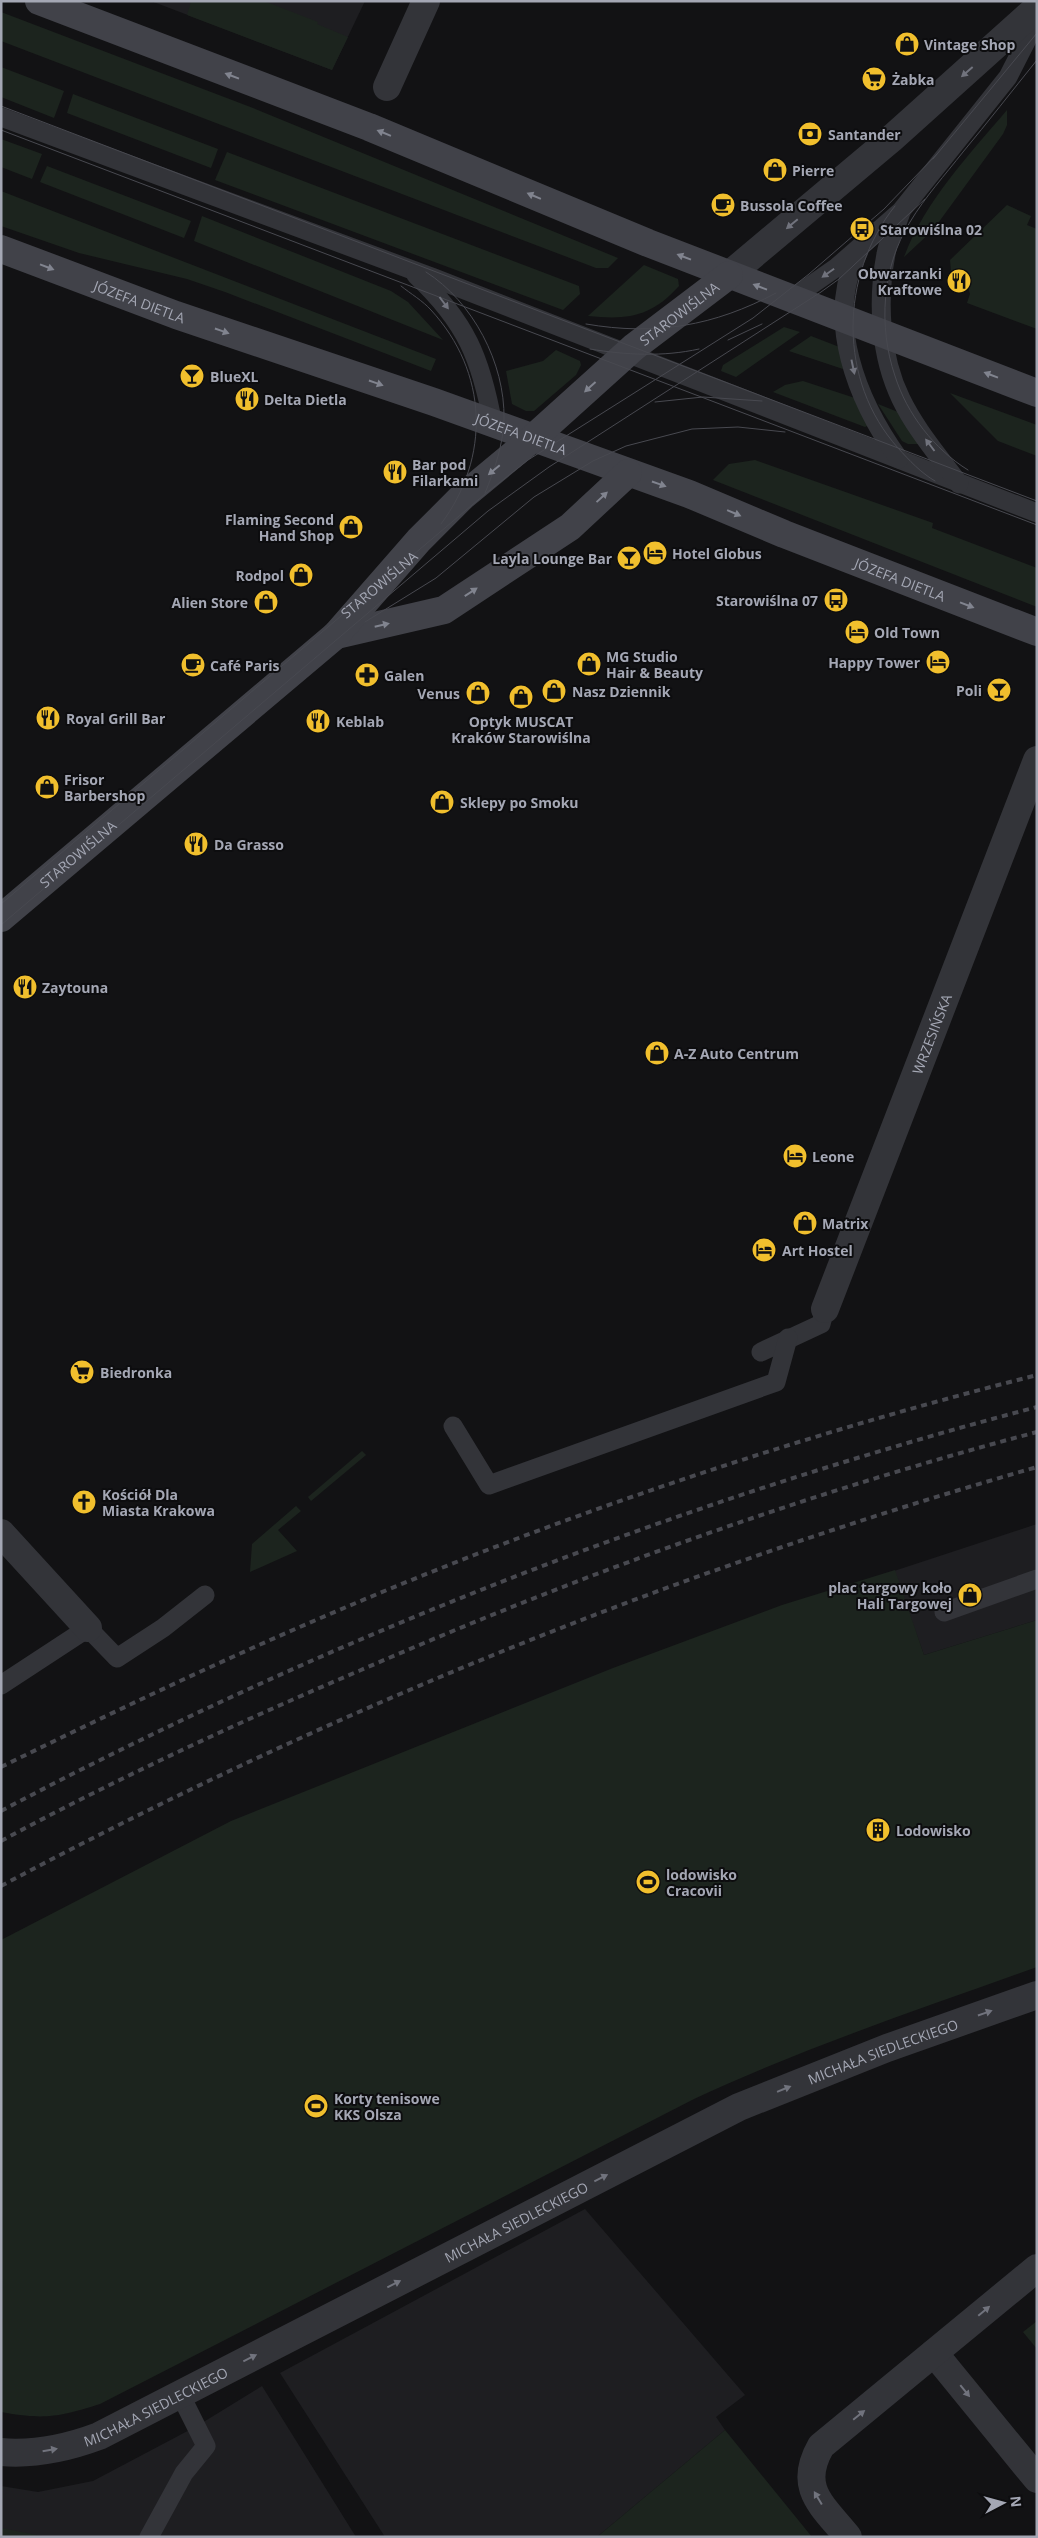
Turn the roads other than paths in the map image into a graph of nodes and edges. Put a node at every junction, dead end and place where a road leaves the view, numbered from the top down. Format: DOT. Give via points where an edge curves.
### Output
graph roads {
  1 [pos="39,1"];
  2 [pos="426,1"];
  3 [pos="1037,8"];
  4 [pos="1037,20"];
  5 [pos="387,88"];
  6 [pos="1,117"];
  7 [pos="901,211"];
  8 [pos="863,244"];
  9 [pos="1,249"];
  10 [pos="410,269"];
  11 [pos="729,275"];
  12 [pos="791,299"];
  13 [pos="844,319"];
  14 [pos="882,334"];
  15 [pos="626,354"];
  16 [pos="1037,392"];
  17 [pos="493,425"];
  18 [pos="532,439"];
  19 [pos="899,459"];
  20 [pos="628,474"];
  21 [pos="959,484"];
  22 [pos="1037,513"];
  23 [pos="1037,632"];
  24 [pos="336,635"];
  25 [pos="1037,760"];
  26 [pos="1,918"];
  27 [pos="825,1309"];
  28 [pos="788,1338"];
  29 [pos="761,1352"];
  30 [pos="453,1426"];
  31 [pos="1,1533"];
  32 [pos="1037,1579"];
  33 [pos="206,1595"];
  34 [pos="944,1612"];
  35 [pos="88,1628"];
  36 [pos="1,1685"];
  37 [pos="1037,1995"];
  38 [pos="1037,2268"];
  39 [pos="934,2353"];
  40 [pos="180,2394"];
  41 [pos="1,2452"];
  42 [pos="1037,2479"];
  43 [pos="149,2537"];
  44 [pos="848,2537"];
  11 -- 1 [label="street, one-way" via="369,127"];
  2 -- 5 [label="street"];
  3 -- 11 [label="street, STAROWIŚLNA, one-way" via="891,139"];
  4 -- 7 [label="lane" via="1008,77"];
  6 -- 10 [label="lane"];
  7 -- 8 [label="lane"];
  7 -- 14 [label="lane" via="883,270"];
  8 -- 12 [label="lane, one-way"];
  8 -- 13 [label="lane" via="849,272"];
  9 -- 17 [label="street, JÓZEFA DIETLA, one-way" via="176,315"];
  10 -- 15 [label="lane"];
  10 -- 17 [label="lane, one-way" via="439,297 468,340 478,361"];
  12 -- 11 [label="street, one-way"];
  11 -- 15 [label="street, STAROWIŚLNA"];
  12 -- 13 [label="street"];
  13 -- 14 [label="street"];
  13 -- 19 [label="lane, one-way" via="857,385 872,418"];
  16 -- 14 [label="street, one-way"];
  21 -- 14 [label="lane, one-way" via="922,435 901,398"];
  15 -- 18 [label="street, STAROWIŚLNA, one-way"];
  15 -- 19 [label="lane"];
  17 -- 18 [label="street, JÓZEFA DIETLA"];
  18 -- 20 [label="street, JÓZEFA DIETLA"];
  18 -- 24 [label="street, STAROWIŚLNA, one-way" via="455,503"];
  19 -- 21 [label="lane"];
  20 -- 23 [label="street, JÓZEFA DIETLA, one-way" via="690,494"];
  24 -- 20 [label="street, STAROWIŚLNA, one-way" via="444,610 570,527"];
  21 -- 22 [label="lane"];
  24 -- 26 [label="street, STAROWIŚLNA"];
  25 -- 27 [label="street, WRZESIŃSKA"];
  27 -- 28 [label="lane" via="821,1324"];
  28 -- 29 [label="lane"];
  28 -- 30 [label="lane" via="776,1382 489,1485"];
  31 -- 35 [label="street"];
  32 -- 34 [label="lane"];
  33 -- 35 [label="lane" via="117,1658"];
  35 -- 36 [label="lane"];
  40 -- 37 [label="street, MICHAŁA SIEDLECKIEGO, one-way" via="739,2107 887,2048"];
  39 -- 38 [label="street, one-way"];
  39 -- 42 [label="street, one-way"];
  44 -- 39 [label="street, one-way" via="812,2488 810,2472 814,2458 821,2446"];
  41 -- 40 [label="street, MICHAŁA SIEDLECKIEGO, one-way" via="43,2452 69,2447 99,2436"];
  40 -- 43 [label="lane" via="206,2446 184,2473"];
}
